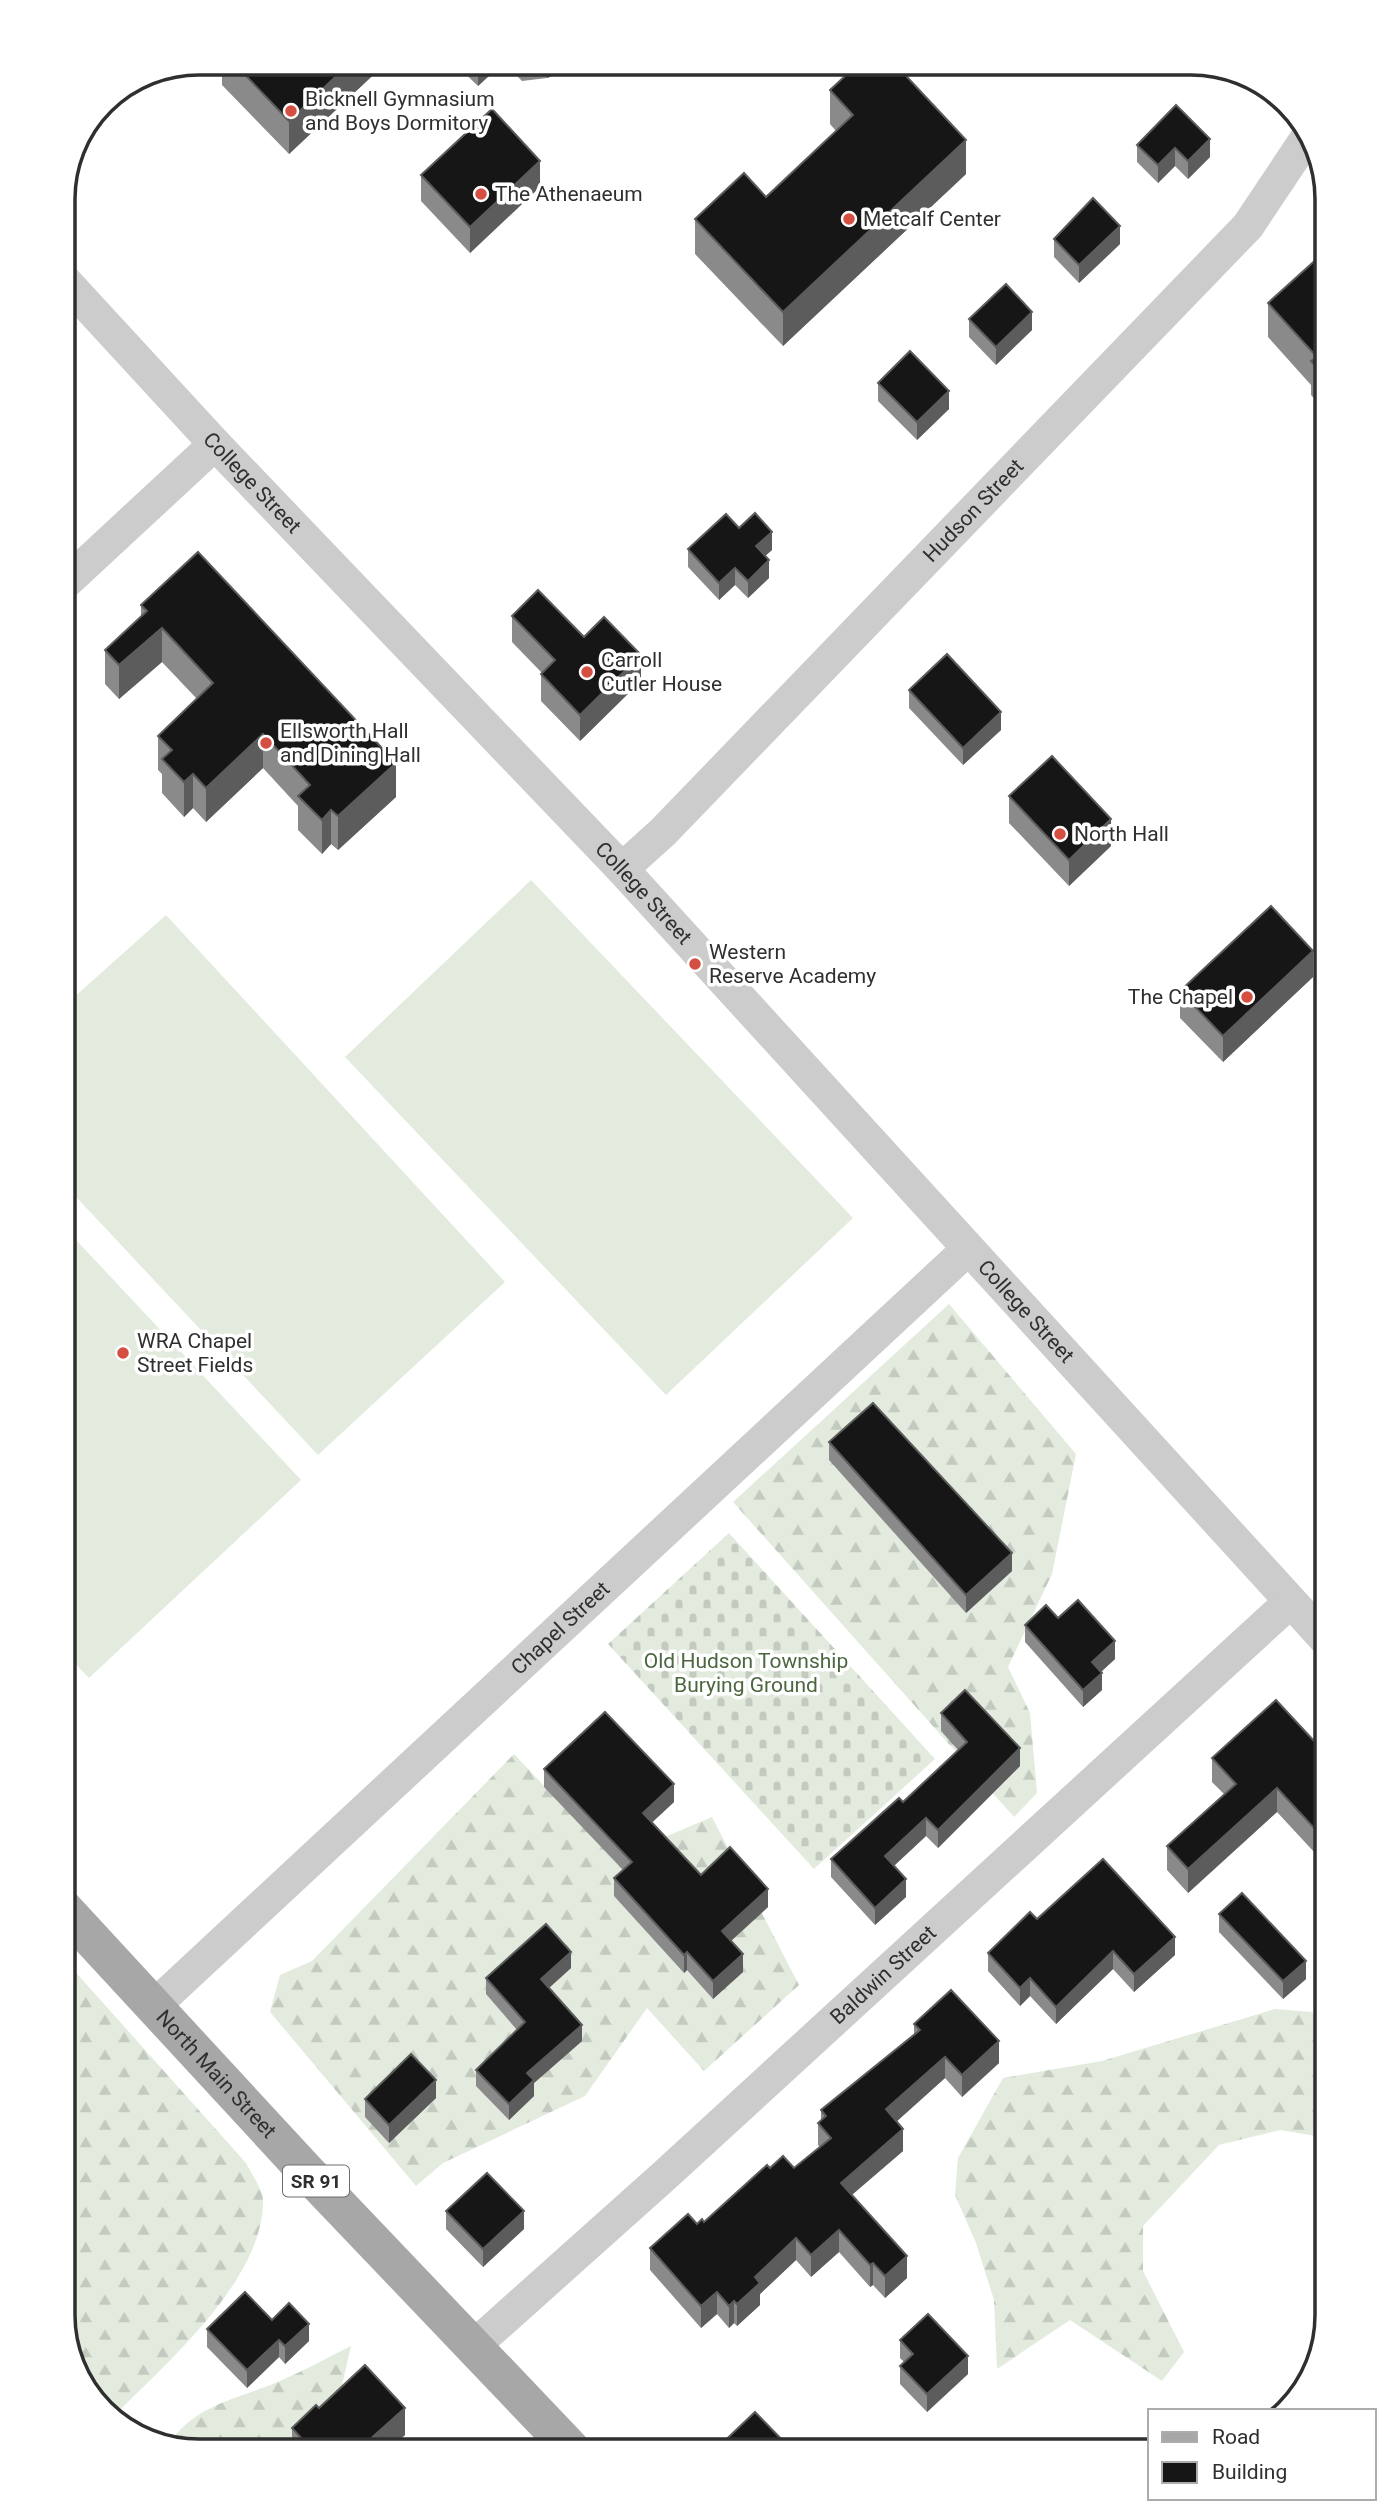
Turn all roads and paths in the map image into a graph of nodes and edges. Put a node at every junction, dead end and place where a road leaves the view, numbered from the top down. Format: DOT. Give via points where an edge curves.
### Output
graph roads {
  1 [pos="1302,145"];
  2 [pos="76,293"];
  3 [pos="215,444"];
  4 [pos="76,573"];
  5 [pos="622,869"];
  6 [pos="967,1250"];
  7 [pos="1290,1602"];
  8 [pos="1315,1628"];
  9 [pos="75,1921"];
  10 [pos="154,2006"];
  11 [pos="475,2345"];
  12 [pos="561,2438"];
  1 -- 5 [label="street, Hudson Street" via="1248,226 663,832"];
  2 -- 3 [label="street, College Street"];
  3 -- 4 [label="street"];
  3 -- 5 [label="street, College Street"];
  5 -- 6 [label="street, College Street"];
  6 -- 7 [label="street, College Street"];
  6 -- 10 [label="street, Chapel Street"];
  7 -- 8 [label="street, College Street"];
  7 -- 11 [label="street, Baldwin Street"];
  9 -- 10 [label="main road, North Main Street / SR 91"];
  10 -- 11 [label="main road, North Main Street / SR 91"];
  11 -- 12 [label="main road, North Main Street / SR 91"];
}
